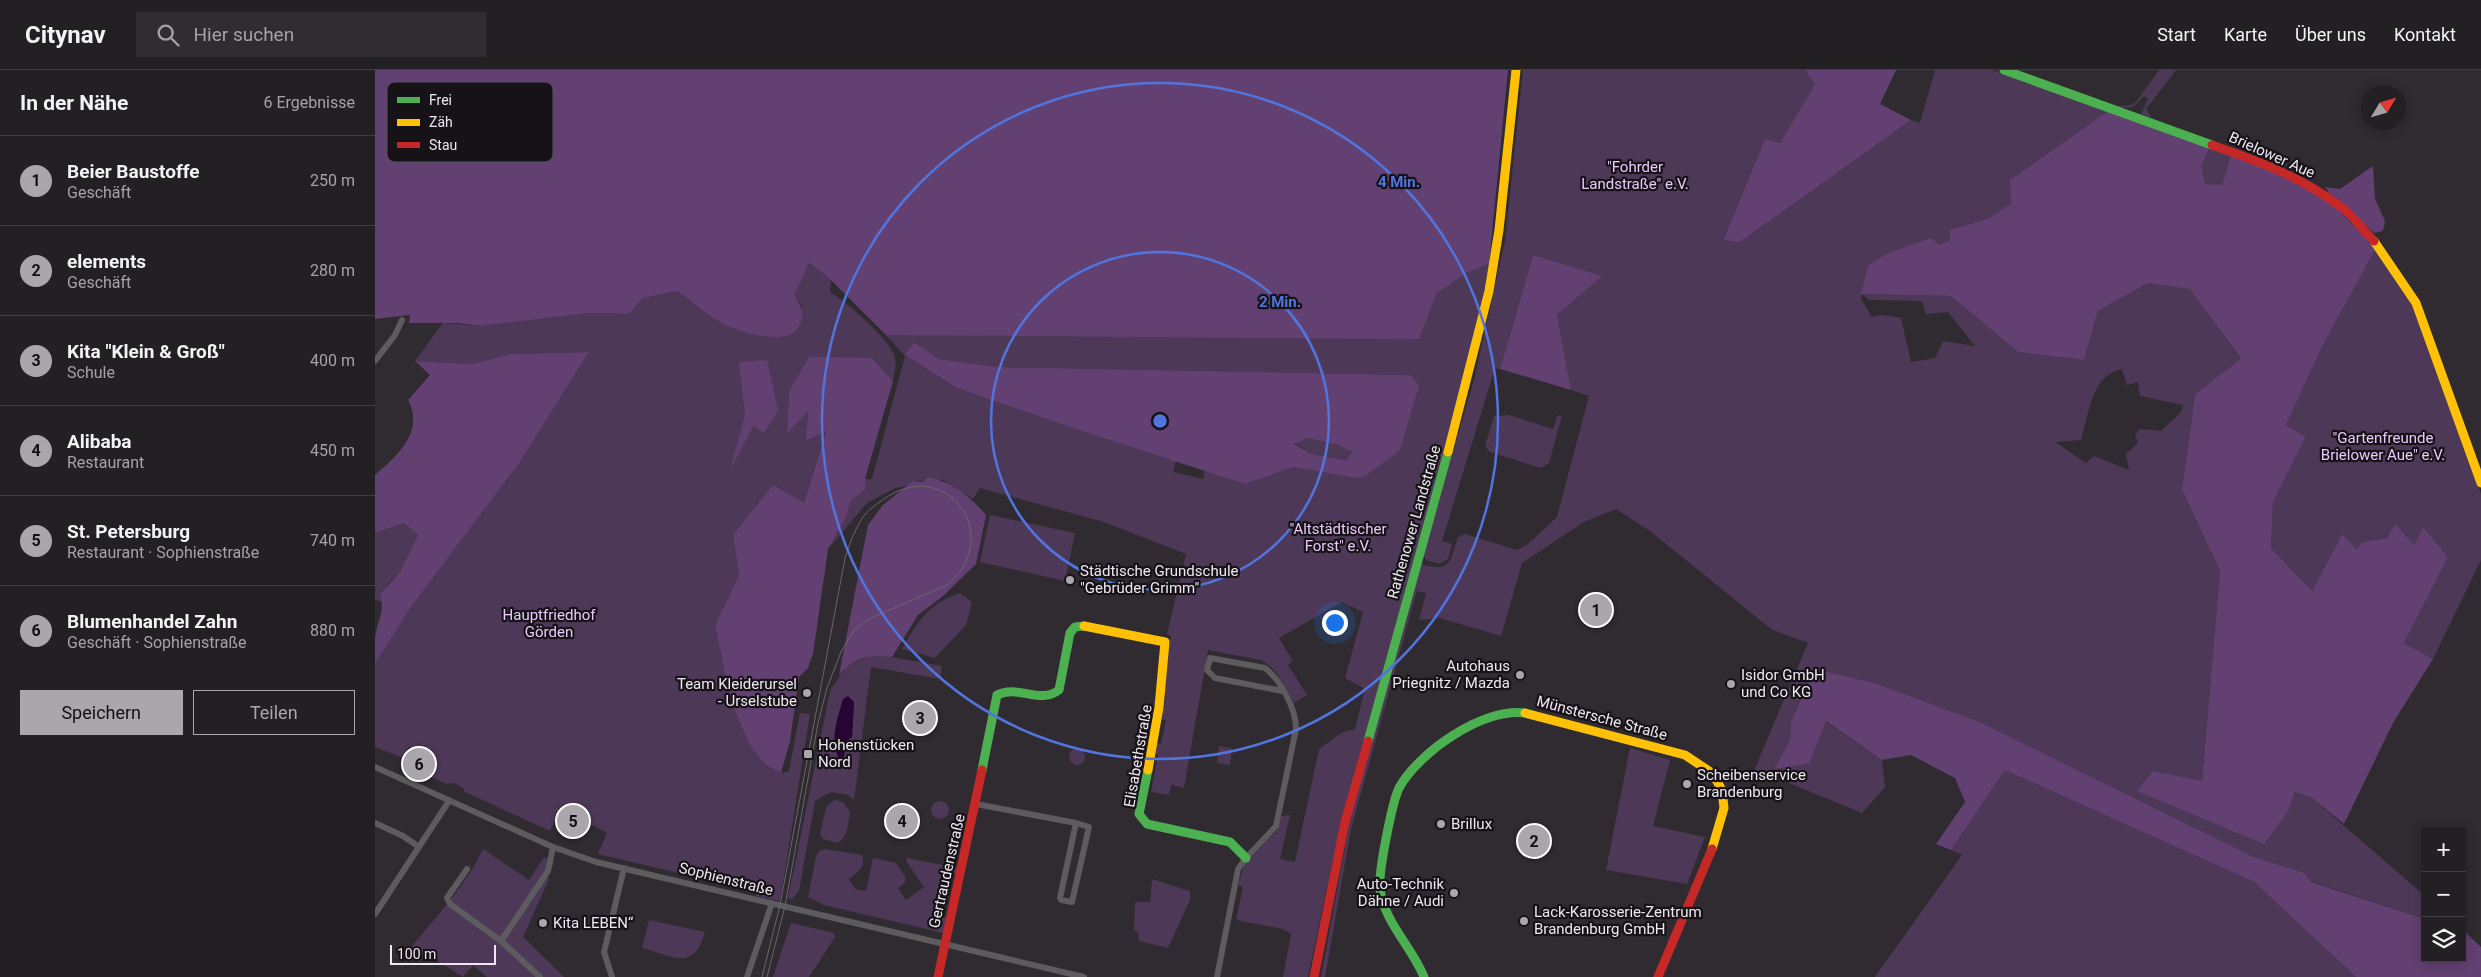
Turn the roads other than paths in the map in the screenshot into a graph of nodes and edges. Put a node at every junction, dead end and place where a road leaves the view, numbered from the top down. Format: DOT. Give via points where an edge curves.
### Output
graph roads {
  1 [pos="1515,70"];
  2 [pos="2004,70"];
  3 [pos="402,320"];
  4 [pos="375,361"];
  5 [pos="2481,484"];
  6 [pos="1165,642"];
  7 [pos="1282,691"];
  8 [pos="375,767"];
  9 [pos="449,802"];
  10 [pos="976,804"];
  11 [pos="375,823"];
  12 [pos="1076,823"];
  13 [pos="419,847"];
  14 [pos="553,847"];
  15 [pos="1246,858"];
  16 [pos="624,868"];
  17 [pos="467,869"];
  18 [pos="772,903"];
  19 [pos="375,914"];
  20 [pos="501,941"];
  21 [pos="944,944"];
  22 [pos="1073,976"];
  23 [pos="540,977"];
  24 [pos="612,977"];
  25 [pos="747,977"];
  26 [pos="938,977"];
  27 [pos="1084,977"];
  28 [pos="1217,977"];
  29 [pos="1314,977"];
  30 [pos="1424,977"];
  31 [pos="1658,977"];
  1 -- 29 [label="street, Rathenower Landstraße" via="1500,220 1489,291 1465,391 1345,822"];
  2 -- 5 [label="street, Brielower Aue" via="2266,164 2301,180 2343,208 2379,246 2416,303"];
  3 -- 4 [label="street"];
  6 -- 10 [label="street, Gertraudenstraße" via="1075,627 1070,633 1059,690 1054,696 1045,698 1007,691 997,695"];
  6 -- 15 [label="street, Elisabethstraße" via="1162,696 1139,814 1147,824 1230,842"];
  7 -- 7 [label="street" via="1272,673 1265,668 1211,658 1208,662 1207,670 1215,678"];
  7 -- 15 [label="street" via="1296,719 1296,729 1276,826"];
  8 -- 9 [label="street, Sophienstraße"];
  9 -- 13 [label="street"];
  9 -- 14 [label="street, Sophienstraße"];
  10 -- 12 [label="street, Gertraudenstraße"];
  10 -- 21 [label="street, Gertraudenstraße"];
  11 -- 13 [label="street"];
  12 -- 12 [label="street" via="1060,898 1072,902 1089,827"];
  13 -- 19 [label="street"];
  14 -- 16 [label="street, Sophienstraße"];
  14 -- 20 [label="street" via="548,871"];
  15 -- 28 [label="street" via="1238,870"];
  16 -- 18 [label="street, Sophienstraße"];
  16 -- 24 [label="street" via="604,952"];
  17 -- 20 [label="street" via="447,898"];
  18 -- 21 [label="street, Sophienstraße"];
  18 -- 25 [label="street"];
  20 -- 23 [label="street"];
  21 -- 22 [label="street, Sophienstraße"];
  21 -- 26 [label="street, Gertraudenstraße"];
  22 -- 27 [label="street, Sophienstraße"];
  30 -- 31 [label="street, Münstersche Straße" via="1417,959 1388,916 1380,889 1383,854 1399,789 1419,762 1469,726 1495,714 1522,712 1685,755 1712,773 1722,790 1723,815 1717,837"];
}
